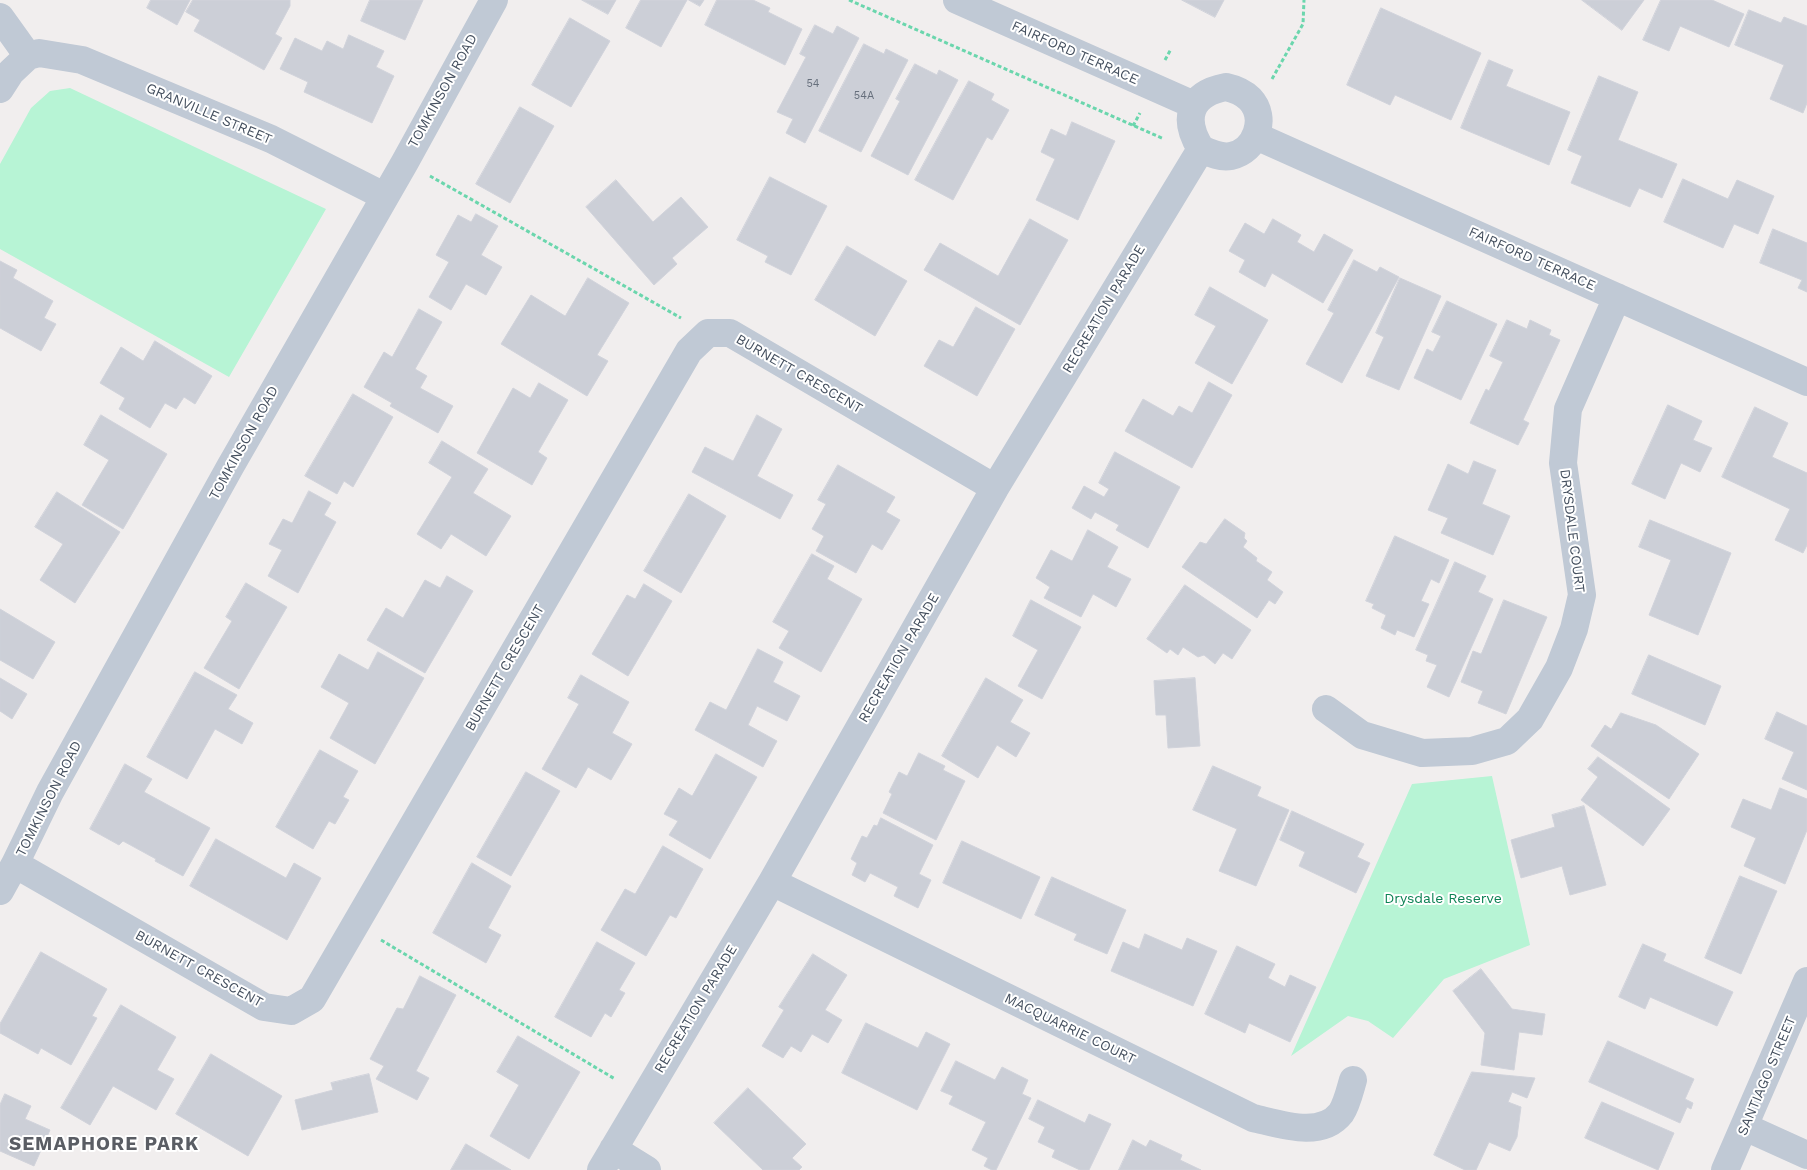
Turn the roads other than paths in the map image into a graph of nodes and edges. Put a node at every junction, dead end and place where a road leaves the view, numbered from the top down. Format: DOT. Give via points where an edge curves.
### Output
graph roads {
  1 [pos="494,0"];
  2 [pos="957,0"];
  3 [pos="0,17"];
  4 [pos="28,56"];
  5 [pos="0,89"];
  6 [pos="1194,105"];
  7 [pos="1256,136"];
  8 [pos="1201,150"];
  9 [pos="384,196"];
  10 [pos="1617,297"];
  11 [pos="1807,382"];
  12 [pos="995,488"];
  13 [pos="1326,708"];
  14 [pos="15,864"];
  15 [pos="772,882"];
  16 [pos="0,891"];
  17 [pos="1807,981"];
  18 [pos="1353,1080"];
  19 [pos="1745,1127"];
  20 [pos="1807,1155"];
  21 [pos="607,1160"];
  22 [pos="647,1170"];
  23 [pos="1725,1170"];
  1 -- 9 [label="street, TOMKINSON ROAD"];
  2 -- 6 [label="street, FAIRFORD TERRACE"];
  3 -- 4 [label="street"];
  4 -- 5 [label="street" via="11,72"];
  4 -- 9 [label="street, GRANVILLE STREET" via="39,53 82,60 271,140"];
  6 -- 7 [label="street" via="1202,95 1212,90 1226,87 1239,90 1256,107 1259,121"];
  6 -- 8 [label="street" via="1190,117 1191,130"];
  7 -- 8 [label="street" via="1245,150 1231,156 1218,156"];
  7 -- 10 [label="street, FAIRFORD TERRACE"];
  8 -- 12 [label="street, RECREATION PARADE"];
  9 -- 14 [label="street, TOMKINSON ROAD" via="46,798"];
  10 -- 11 [label="street, FAIRFORD TERRACE"];
  10 -- 13 [label="street, DRYSDALE COURT" via="1568,409 1563,463 1582,595 1574,629 1559,668 1530,719 1507,741 1472,752 1422,753 1362,735"];
  12 -- 14 [label="street, BURNETT CRESCENT" via="730,333 708,332 689,351 312,1000 291,1011 264,1007"];
  12 -- 15 [label="street, RECREATION PARADE"];
  14 -- 16 [label="street, TOMKINSON ROAD"];
  15 -- 18 [label="street, MACQUARRIE COURT" via="1253,1118 1299,1128 1327,1125 1341,1112"];
  15 -- 21 [label="street, RECREATION PARADE"];
  17 -- 19 [label="street, SANTIAGO STREET"];
  19 -- 20 [label="street"];
  19 -- 23 [label="street, SANTIAGO STREET"];
  21 -- 22 [label="street"];
}
